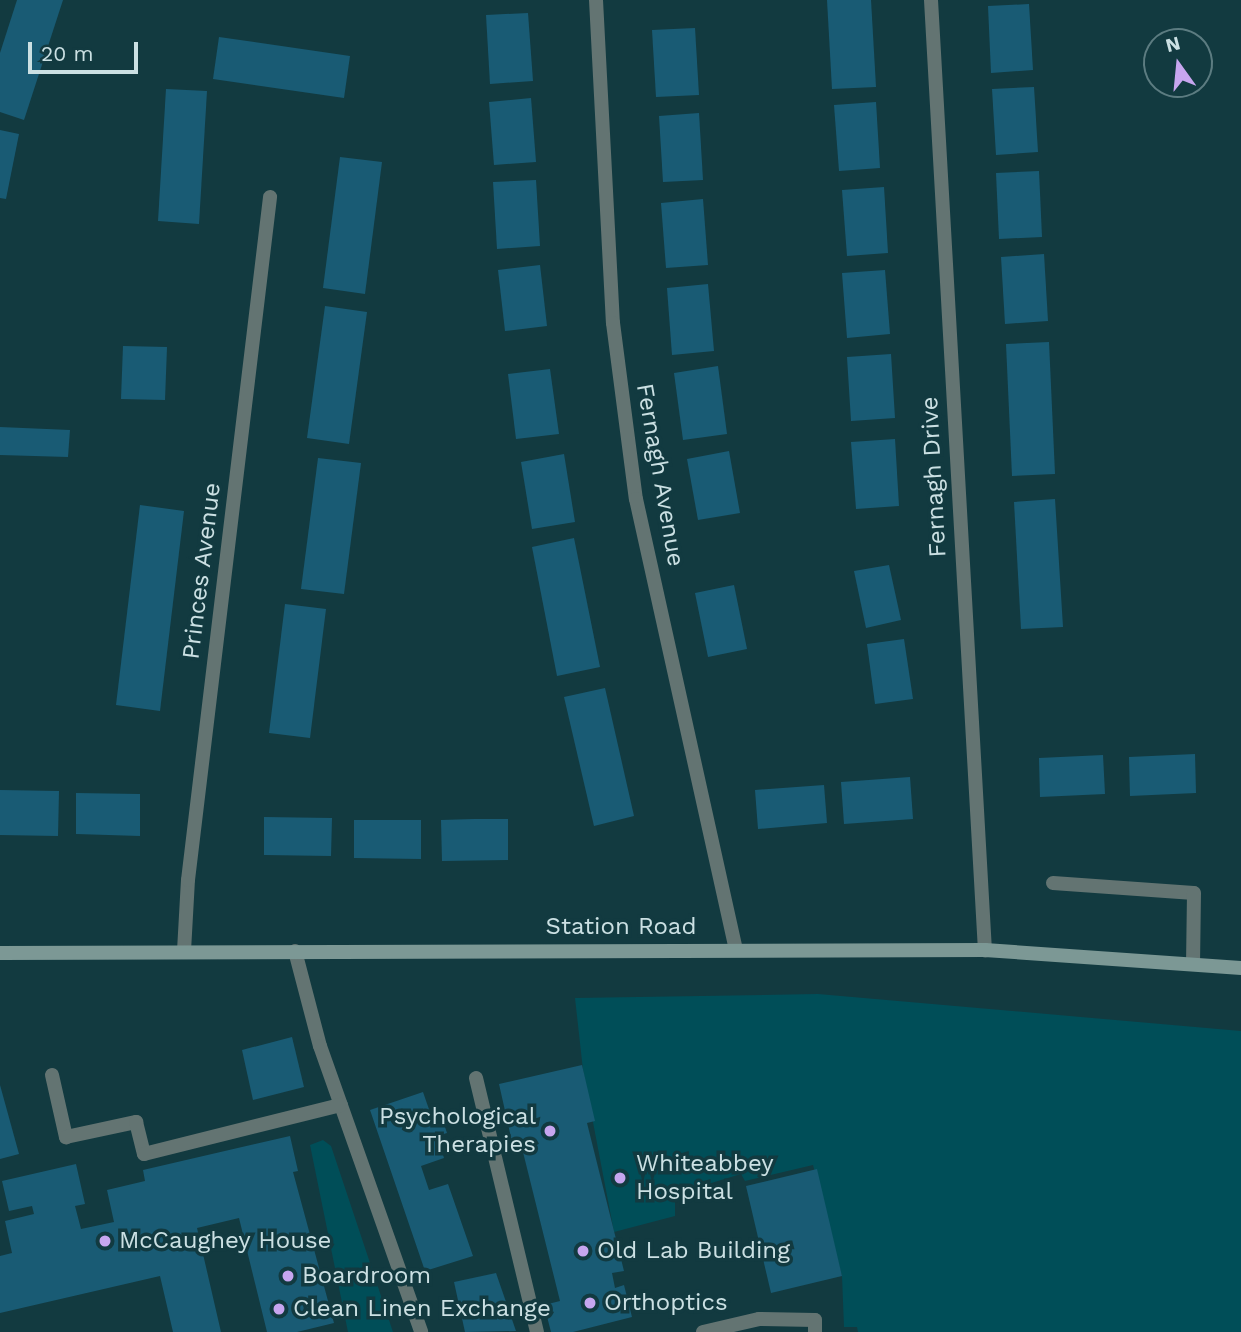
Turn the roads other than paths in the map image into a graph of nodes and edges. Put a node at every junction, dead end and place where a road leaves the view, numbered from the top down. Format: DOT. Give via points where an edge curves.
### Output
graph roads {
  1 [pos="596,0"];
  2 [pos="931,0"];
  3 [pos="270,197"];
  4 [pos="1053,883"];
  5 [pos="736,949"];
  6 [pos="985,950"];
  7 [pos="184,951"];
  8 [pos="295,951"];
  9 [pos="0,953"];
  10 [pos="1193,962"];
  11 [pos="1241,968"];
  12 [pos="52,1074"];
  13 [pos="476,1078"];
  14 [pos="341,1105"];
  15 [pos="421,1332"];
  16 [pos="537,1332"];
  17 [pos="703,1332"];
  18 [pos="815,1332"];
  1 -- 5 [label="street, Fernagh Avenue" via="613,323 636,499"];
  2 -- 6 [label="street, Fernagh Drive"];
  3 -- 7 [label="street, Princes Avenue" via="188,880"];
  4 -- 10 [label="street" via="1194,893"];
  5 -- 6 [label="main road, Station Road"];
  5 -- 8 [label="main road, Station Road"];
  6 -- 10 [label="main road, Station Road"];
  7 -- 8 [label="main road, Station Road"];
  7 -- 9 [label="main road, Station Road"];
  8 -- 14 [label="street"];
  10 -- 11 [label="main road, Station Road"];
  12 -- 14 [label="street" via="66,1137 136,1122 144,1154"];
  13 -- 16 [label="street"];
  14 -- 15 [label="street"];
  17 -- 18 [label="street" via="759,1319 815,1320"];
}
